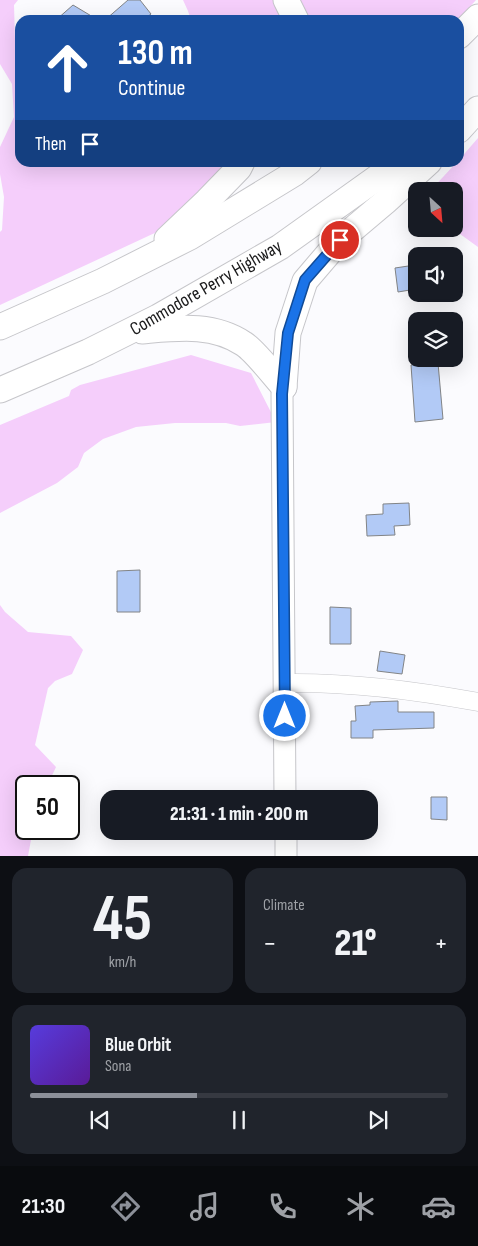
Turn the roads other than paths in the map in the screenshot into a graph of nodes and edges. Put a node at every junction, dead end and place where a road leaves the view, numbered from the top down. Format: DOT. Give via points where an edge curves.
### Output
graph roads {
  1 [pos="284,0"];
  2 [pos="478,5"];
  3 [pos="281,15"];
  4 [pos="293,15"];
  5 [pos="464,16"];
  6 [pos="478,17"];
  7 [pos="464,31"];
  8 [pos="478,97"];
  9 [pos="464,109"];
  10 [pos="478,109"];
  11 [pos="464,124"];
  12 [pos="240,167"];
  13 [pos="303,167"];
  14 [pos="392,167"];
  15 [pos="424,167"];
  16 [pos="131,266"];
  17 [pos="0,328"];
  18 [pos="127,333"];
  19 [pos="284,386"];
  20 [pos="0,390"];
  21 [pos="285,683"];
  22 [pos="478,702"];
  23 [pos="286,790"];
  24 [pos="286,840"];
  25 [pos="286,856"];
  1 -- 3 [label="highway"];
  1 -- 4 [label="highway"];
  2 -- 5 [label="highway"];
  6 -- 7 [label="highway"];
  8 -- 9 [label="highway"];
  10 -- 11 [label="highway"];
  12 -- 16 [label="highway" via="170,237"];
  13 -- 16 [label="highway" via="190,237"];
  14 -- 18 [label="highway, Commodore Perry Highway" via="280,247"];
  15 -- 19 [label="highway" via="340,240 305,280 288,333"];
  16 -- 17 [label="highway"];
  18 -- 19 [label="highway" via="176,328 223,333 246,344"];
  18 -- 20 [label="highway, Commodore Perry Highway"];
  19 -- 21 [label="main road"];
  21 -- 22 [label="lane" via="382,687"];
  21 -- 23 [label="main road"];
  24 -- 25 [label="main road"];
}
